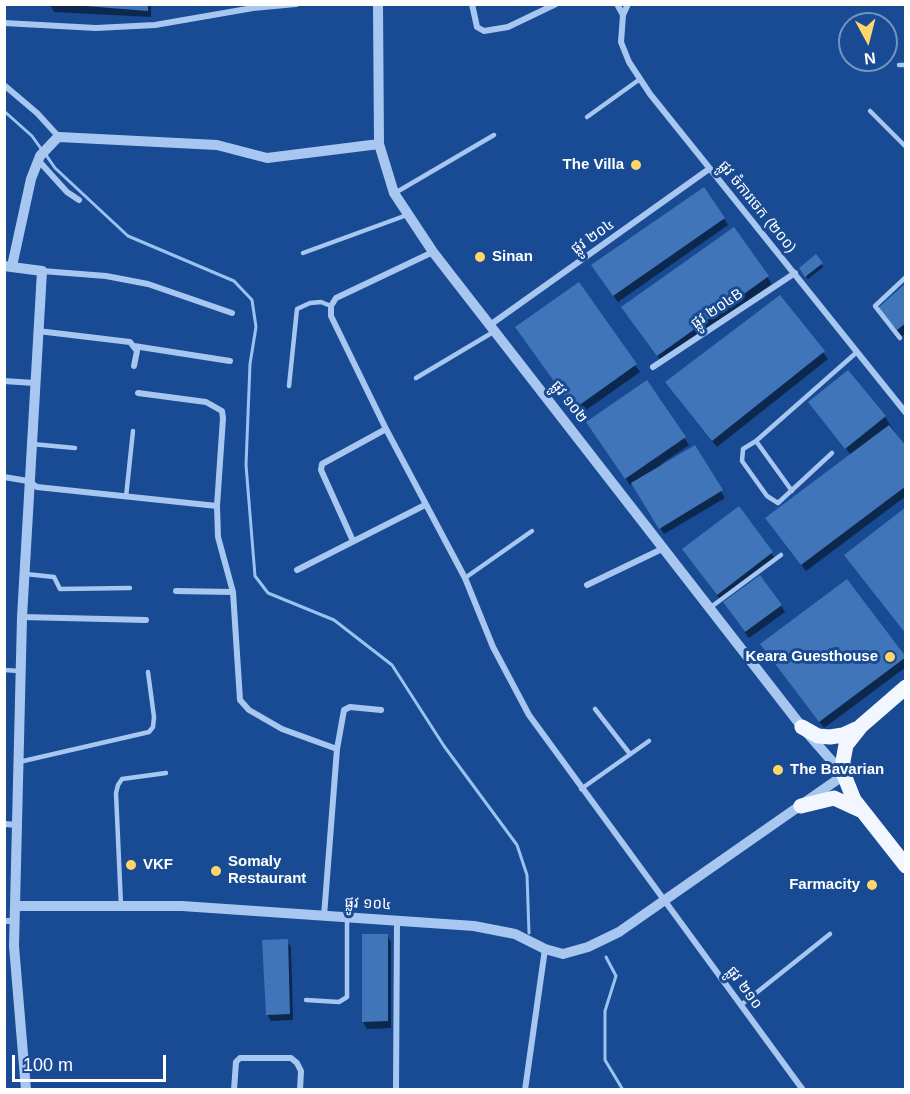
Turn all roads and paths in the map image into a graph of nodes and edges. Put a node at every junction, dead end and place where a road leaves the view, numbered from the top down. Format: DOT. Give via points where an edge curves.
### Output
graph roads {
  1 [pos="296,4"];
  2 [pos="378,4"];
  3 [pos="472,4"];
  4 [pos="556,4"];
  5 [pos="617,4"];
  6 [pos="628,4"];
  7 [pos="623,15"];
  8 [pos="4,23"];
  9 [pos="898,64"];
  10 [pos="906,65"];
  11 [pos="640,79"];
  12 [pos="4,85"];
  13 [pos="870,111"];
  14 [pos="587,117"];
  15 [pos="494,135"];
  16 [pos="57,138"];
  17 [pos="379,144"];
  18 [pos="906,147"];
  19 [pos="39,158"];
  20 [pos="709,169"];
  21 [pos="394,194"];
  22 [pos="80,200"];
  23 [pos="407,215"];
  24 [pos="433,252"];
  25 [pos="303,253"];
  26 [pos="8,266"];
  27 [pos="42,271"];
  28 [pos="795,273"];
  29 [pos="906,277"];
  30 [pos="331,306"];
  31 [pos="232,313"];
  32 [pos="493,328"];
  33 [pos="38,331"];
  34 [pos="900,338"];
  35 [pos="134,346"];
  36 [pos="857,352"];
  37 [pos="230,361"];
  38 [pos="134,366"];
  39 [pos="653,367"];
  40 [pos="416,378"];
  41 [pos="4,381"];
  42 [pos="34,383"];
  43 [pos="289,386"];
  44 [pos="138,393"];
  45 [pos="906,413"];
  46 [pos="386,429"];
  47 [pos="132,431"];
  48 [pos="756,441"];
  49 [pos="30,444"];
  50 [pos="75,448"];
  51 [pos="832,453"];
  52 [pos="4,477"];
  53 [pos="28,481"];
  54 [pos="792,491"];
  55 [pos="126,497"];
  56 [pos="425,505"];
  57 [pos="217,506"];
  58 [pos="532,531"];
  59 [pos="353,541"];
  60 [pos="664,548"];
  61 [pos="781,555"];
  62 [pos="297,570"];
  63 [pos="23,574"];
  64 [pos="465,578"];
  65 [pos="587,585"];
  66 [pos="130,588"];
  67 [pos="176,591"];
  68 [pos="233,592"];
  69 [pos="710,607"];
  70 [pos="22,617"];
  71 [pos="146,620"];
  72 [pos="4,670"];
  73 [pos="20,671"];
  74 [pos="148,672"];
  75 [pos="906,687"];
  76 [pos="595,709"];
  77 [pos="381,710"];
  78 [pos="861,726"];
  79 [pos="802,727"];
  80 [pos="649,741"];
  81 [pos="337,749"];
  82 [pos="630,754"];
  83 [pos="19,762"];
  84 [pos="166,772"];
  85 [pos="844,775"];
  86 [pos="581,789"];
  87 [pos="801,806"];
  88 [pos="862,811"];
  89 [pos="4,824"];
  90 [pos="18,825"];
  91 [pos="906,866"];
  92 [pos="665,900"];
  93 [pos="15,906"];
  94 [pos="121,906"];
  95 [pos="324,917"];
  96 [pos="347,918"];
  97 [pos="10,921"];
  98 [pos="397,921"];
  99 [pos="830,934"];
  100 [pos="545,950"];
  101 [pos="306,1000"];
  102 [pos="741,1005"];
  103 [pos="26,1089"];
  104 [pos="234,1089"];
  105 [pos="300,1089"];
  106 [pos="396,1089"];
  107 [pos="525,1089"];
  108 [pos="802,1089"];
  1 -- 8 [label="street" via="155,25 96,28"];
  2 -- 17 [label="street, ផ្លូវ ១០២"];
  3 -- 4 [label="street" via="477,27 484,31 508,27"];
  5 -- 7 [label="street"];
  6 -- 7 [label="street, ផ្លូវ ចំការចេក (២០០)"];
  7 -- 11 [label="street, ផ្លូវ ចំការចេក (២០០)" via="621,42"];
  9 -- 10 [label="lane"];
  11 -- 14 [label="lane"];
  11 -- 20 [label="street, ផ្លូវ ចំការចេក (២០០)"];
  12 -- 16 [label="street"];
  13 -- 18 [label="lane"];
  15 -- 21 [label="lane"];
  16 -- 17 [label="street" via="217,146 267,158"];
  16 -- 19 [label="street"];
  17 -- 21 [label="street, ផ្លូវ ១០២"];
  19 -- 22 [label="street" via="67,192"];
  19 -- 26 [label="street"];
  20 -- 28 [label="street, ផ្លូវ ចំការចេក (២០០)"];
  20 -- 32 [label="street, ផ្លូវ ២០៤"];
  21 -- 23 [label="street, ផ្លូវ ១០២"];
  23 -- 24 [label="street, ផ្លូវ ១០២"];
  23 -- 25 [label="lane"];
  24 -- 30 [label="street" via="336,298"];
  24 -- 32 [label="street, ផ្លូវ ១០២"];
  26 -- 27 [label="street"];
  27 -- 31 [label="street" via="106,276 148,285"];
  27 -- 33 [label="street"];
  28 -- 36 [label="street, ផ្លូវ ចំការចេក (២០០)"];
  28 -- 39 [label="street, ផ្លូវ ២០៤B"];
  29 -- 34 [label="lane" via="875,306"];
  30 -- 43 [label="lane" via="321,302 297,309"];
  30 -- 46 [label="street, ផ្លូវ ២១០" via="330,316"];
  32 -- 40 [label="lane"];
  32 -- 60 [label="street, ផ្លូវ ១០២"];
  33 -- 35 [label="street" via="108,338"];
  33 -- 42 [label="street"];
  35 -- 37 [label="street"];
  35 -- 38 [label="street"];
  36 -- 45 [label="street, ផ្លូវ ចំការចេក (២០០)"];
  36 -- 48 [label="lane"];
  41 -- 42 [label="street"];
  42 -- 49 [label="street"];
  44 -- 57 [label="street" via="206,402 222,411"];
  46 -- 56 [label="street, ផ្លូវ ២១០"];
  46 -- 59 [label="street" via="322,464 321,470"];
  47 -- 55 [label="lane"];
  48 -- 54 [label="lane"];
  48 -- 54 [label="lane" via="743,449 742,461 772,501 778,503"];
  49 -- 50 [label="lane"];
  49 -- 53 [label="street"];
  51 -- 54 [label="lane"];
  52 -- 53 [label="street"];
  53 -- 55 [label="street" via="38,487"];
  53 -- 63 [label="street"];
  55 -- 57 [label="street"];
  56 -- 59 [label="street"];
  56 -- 64 [label="street, ផ្លូវ ២១០"];
  57 -- 68 [label="street" via="220,552"];
  58 -- 64 [label="lane"];
  59 -- 62 [label="street"];
  60 -- 65 [label="street"];
  60 -- 69 [label="street, ផ្លូវ ១០២"];
  61 -- 69 [label="lane"];
  63 -- 66 [label="lane" via="54,577 60,589"];
  63 -- 70 [label="street"];
  64 -- 86 [label="street, ផ្លូវ ២១០" via="493,646 529,715"];
  67 -- 68 [label="street"];
  68 -- 81 [label="street" via="240,700 282,729"];
  69 -- 79 [label="street, ផ្លូវ ១០២"];
  70 -- 71 [label="street"];
  70 -- 73 [label="street"];
  72 -- 73 [label="lane"];
  73 -- 83 [label="street"];
  74 -- 83 [label="lane" via="154,717 149,732"];
  75 -- 78 [label="main road"];
  76 -- 82 [label="lane"];
  77 -- 81 [label="street" via="344,710"];
  78 -- 79 [label="main road" via="830,737 818,736"];
  78 -- 85 [label="main road" via="846,745"];
  79 -- 85 [label="street, ផ្លូវ ១០២"];
  80 -- 82 [label="lane"];
  81 -- 95 [label="street"];
  82 -- 86 [label="lane"];
  83 -- 90 [label="street"];
  84 -- 94 [label="lane" via="122,779 118,785"];
  85 -- 87 [label="street, ផ្លូវ ១០៤"];
  85 -- 88 [label="main road"];
  86 -- 92 [label="street, ផ្លូវ ២១០"];
  87 -- 88 [label="main road" via="834,798"];
  87 -- 92 [label="street, ផ្លូវ ១០៤"];
  88 -- 91 [label="main road"];
  89 -- 90 [label="street"];
  90 -- 93 [label="street"];
  92 -- 100 [label="street, ផ្លូវ ១០៤" via="619,932 588,947 563,954"];
  92 -- 102 [label="street, ផ្លូវ ២១០"];
  93 -- 94 [label="street, ផ្លូវ ១០៤"];
  93 -- 97 [label="street"];
  94 -- 95 [label="street, ផ្លូវ ១០៤" via="182,906"];
  95 -- 96 [label="street, ផ្លូវ ១០៤"];
  96 -- 98 [label="street, ផ្លូវ ១០៤"];
  96 -- 101 [label="lane" via="347,997 339,1002"];
  97 -- 103 [label="street"];
  98 -- 100 [label="street, ផ្លូវ ១០៤" via="474,926 515,934"];
  98 -- 106 [label="street"];
  99 -- 102 [label="lane"];
  100 -- 107 [label="street"];
  102 -- 108 [label="street, ផ្លូវ ២១០"];
  104 -- 105 [label="street" via="236,1062 240,1058 291,1058 301,1071"];
}
